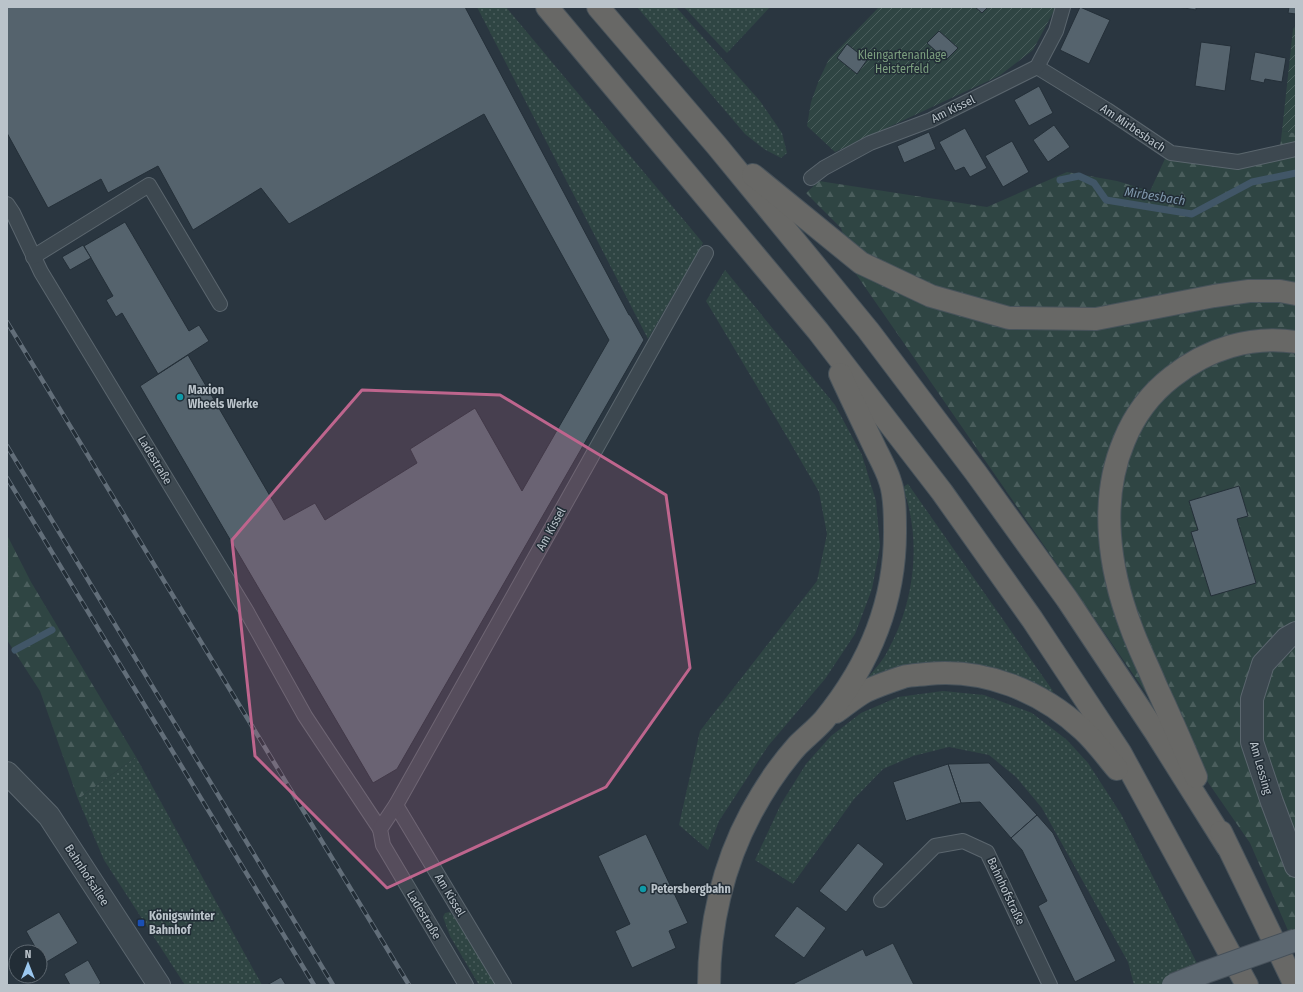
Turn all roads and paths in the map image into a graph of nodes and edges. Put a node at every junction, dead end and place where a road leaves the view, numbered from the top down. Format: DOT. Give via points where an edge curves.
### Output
graph roads {
  1 [pos="547,7"];
  2 [pos="598,7"];
  3 [pos="1063,7"];
  4 [pos="1037,67"];
  5 [pos="716,146"];
  6 [pos="1296,149"];
  7 [pos="811,178"];
  8 [pos="7,204"];
  9 [pos="706,253"];
  10 [pos="33,257"];
  11 [pos="1296,294"];
  12 [pos="220,304"];
  13 [pos="818,331"];
  14 [pos="1296,342"];
  15 [pos="1296,633"];
  16 [pos="823,720"];
  17 [pos="7,773"];
  18 [pos="396,805"];
  19 [pos="1152,809"];
  20 [pos="380,829"];
  21 [pos="1226,846"];
  22 [pos="1296,866"];
  23 [pos="881,900"];
  24 [pos="1296,940"];
  25 [pos="159,985"];
  26 [pos="466,985"];
  27 [pos="504,985"];
  28 [pos="709,985"];
  29 [pos="1050,985"];
  30 [pos="1173,985"];
  31 [pos="1247,985"];
  32 [pos="1294,985"];
  1 -- 13 [label="highway"];
  2 -- 5 [label="highway"];
  3 -- 4 [label="lane" via="1056,31"];
  4 -- 6 [label="lane, Am Mirbesbach" via="1171,153 1238,162"];
  4 -- 7 [label="lane, Am Kissel" via="931,120 870,142"];
  5 -- 11 [label="highway" via="861,263 931,296 1009,318 1096,319 1214,296 1249,292"];
  5 -- 21 [label="highway" via="868,330 976,473 1067,599 1156,733"];
  8 -- 10 [label="lane, Ladestraße"];
  9 -- 18 [label="lane, Am Kissel"];
  10 -- 12 [label="lane" via="149,185"];
  10 -- 20 [label="lane, Ladestraße" via="247,612 305,716"];
  13 -- 16 [label="highway" via="891,482 896,547 885,609 873,644 855,676"];
  13 -- 19 [label="highway" via="942,492 1032,619 1120,752"];
  14 -- 21 [label="highway" via="1258,340 1233,345 1206,355 1176,373 1162,385 1145,403 1129,428 1118,455 1109,504 1113,562 1128,621"];
  15 -- 22 [label="street, Am Lessing" via="1287,638 1263,664 1252,699 1252,742"];
  16 -- 19 [label="highway" via="866,691 904,677 938,673 963,674 1009,684 1036,696 1084,731"];
  16 -- 28 [label="highway" via="770,781 738,838 718,901 712,936"];
  17 -- 25 [label="street, Bahnhofsallee" via="49,816"];
  18 -- 20 [label="lane, Am Kissel"];
  18 -- 27 [label="lane, Am Kissel"];
  19 -- 31 [label="highway"];
  20 -- 26 [label="lane, Ladestraße" via="382,845"];
  21 -- 32 [label="highway"];
  23 -- 29 [label="lane, Bahnhofstraße" via="935,846 963,841 987,852"];
  24 -- 30 [label="main road, bridge"];
}
